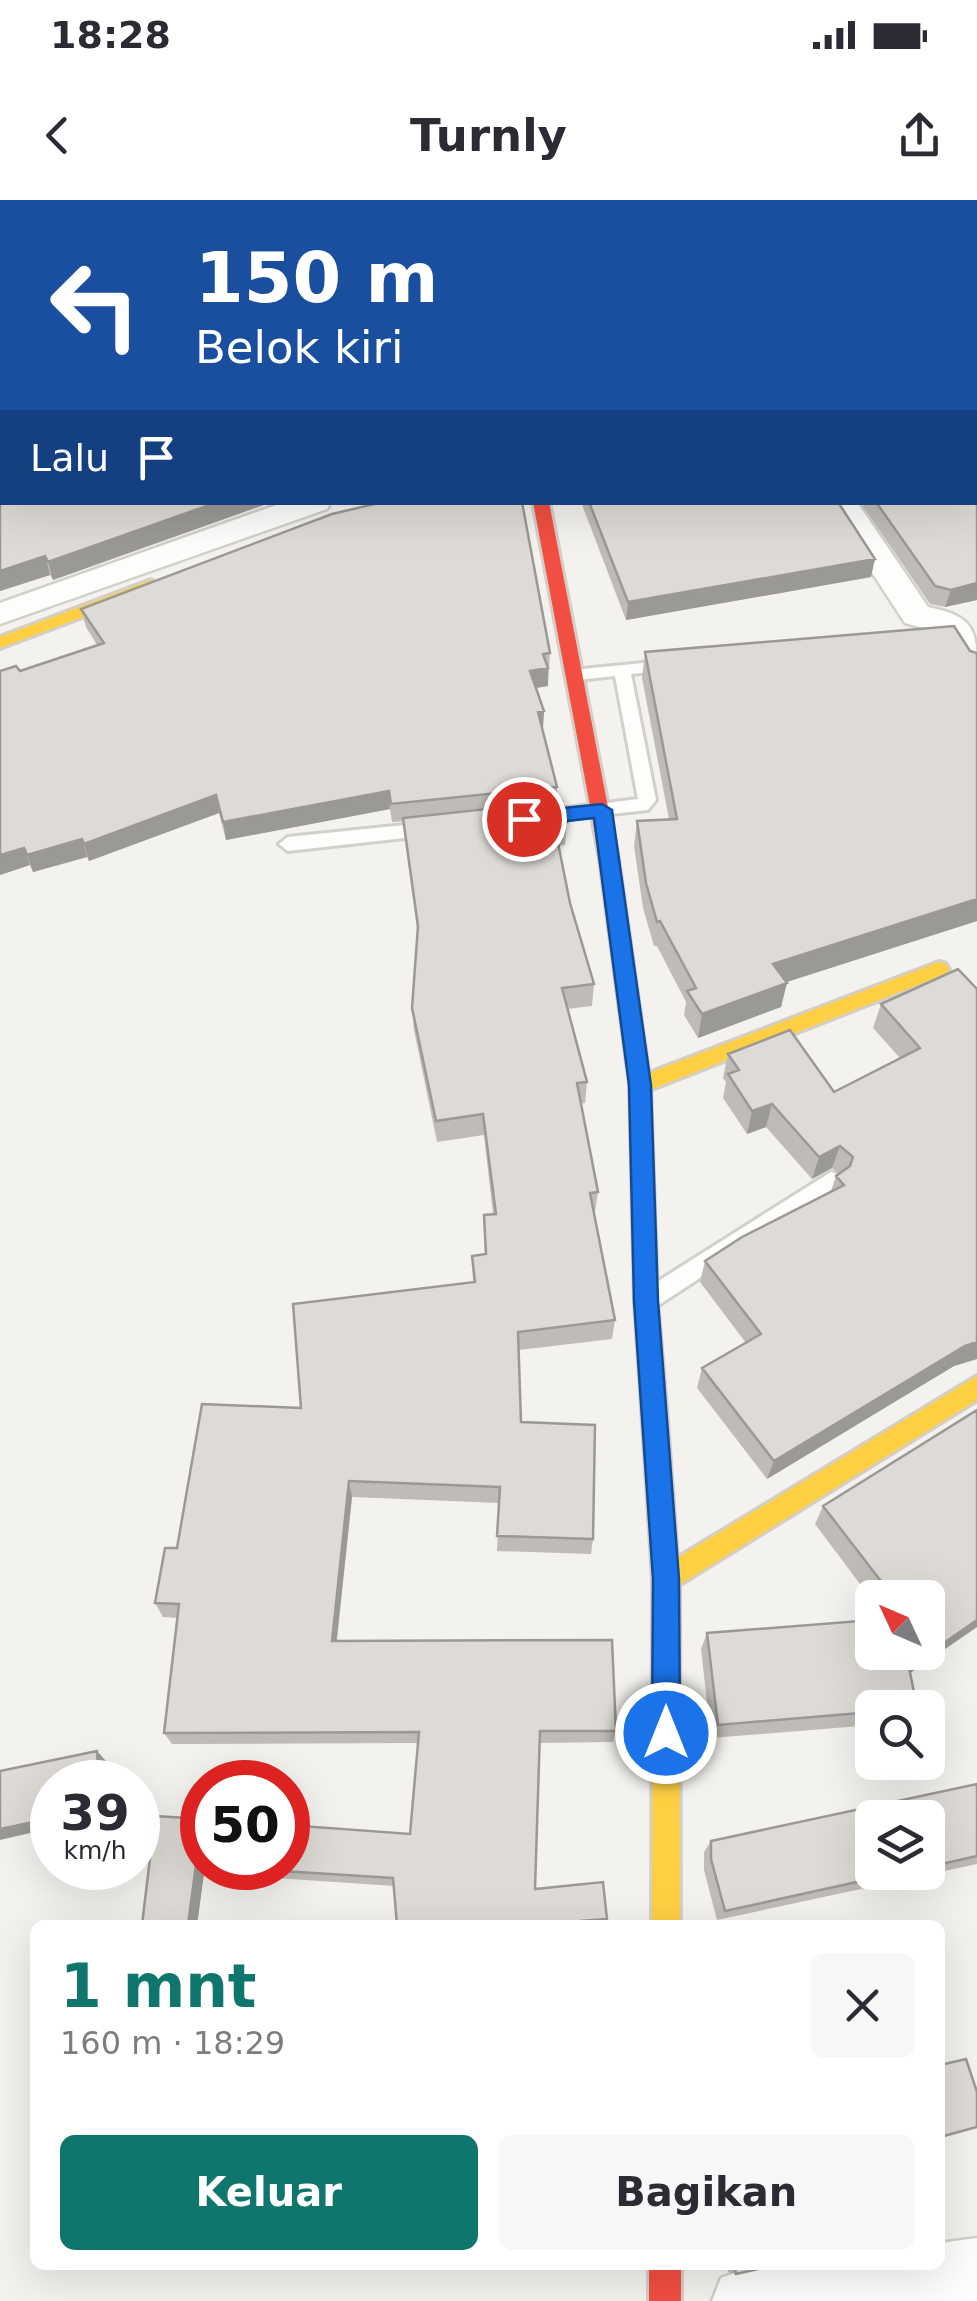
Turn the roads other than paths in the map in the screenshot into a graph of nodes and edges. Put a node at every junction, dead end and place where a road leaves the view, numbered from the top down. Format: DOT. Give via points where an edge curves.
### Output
graph roads {
  1 [pos="542,505"];
  2 [pos="843,505"];
  3 [pos="327,509"];
  4 [pos="0,614"];
  5 [pos="0,643"];
  6 [pos="698,663"];
  7 [pos="977,667"];
  8 [pos="622,670"];
  9 [pos="578,674"];
  10 [pos="610,724"];
  11 [pos="602,810"];
  12 [pos="524,819"];
  13 [pos="445,827"];
  14 [pos="288,844"];
  15 [pos="939,970"];
  16 [pos="640,1085"];
  17 [pos="832,1181"];
  18 [pos="646,1301"];
  19 [pos="977,1387"];
  20 [pos="666,1579"];
  21 [pos="666,1920"];
  22 [pos="665,2270"];
  23 [pos="977,2270"];
  24 [pos="665,2301"];
  25 [pos="744,2301"];
  1 -- 9 [label="main road"];
  2 -- 7 [label="street" via="920,628 948,619"];
  3 -- 4 [label="street"];
  3 -- 5 [label="main road"];
  6 -- 8 [label="lane"];
  8 -- 9 [label="lane"];
  8 -- 10 [label="lane"];
  9 -- 10 [label="main road"];
  10 -- 11 [label="main road"];
  10 -- 11 [label="lane" via="647,800"];
  11 -- 12 [label="lane"];
  11 -- 16 [label="main road"];
  13 -- 14 [label="lane"];
  15 -- 16 [label="main road"];
  16 -- 18 [label="main road"];
  17 -- 18 [label="lane"];
  18 -- 20 [label="main road"];
  19 -- 20 [label="main road"];
  20 -- 21 [label="main road"];
  22 -- 24 [label="main road"];
  23 -- 25 [label="street"];
}
